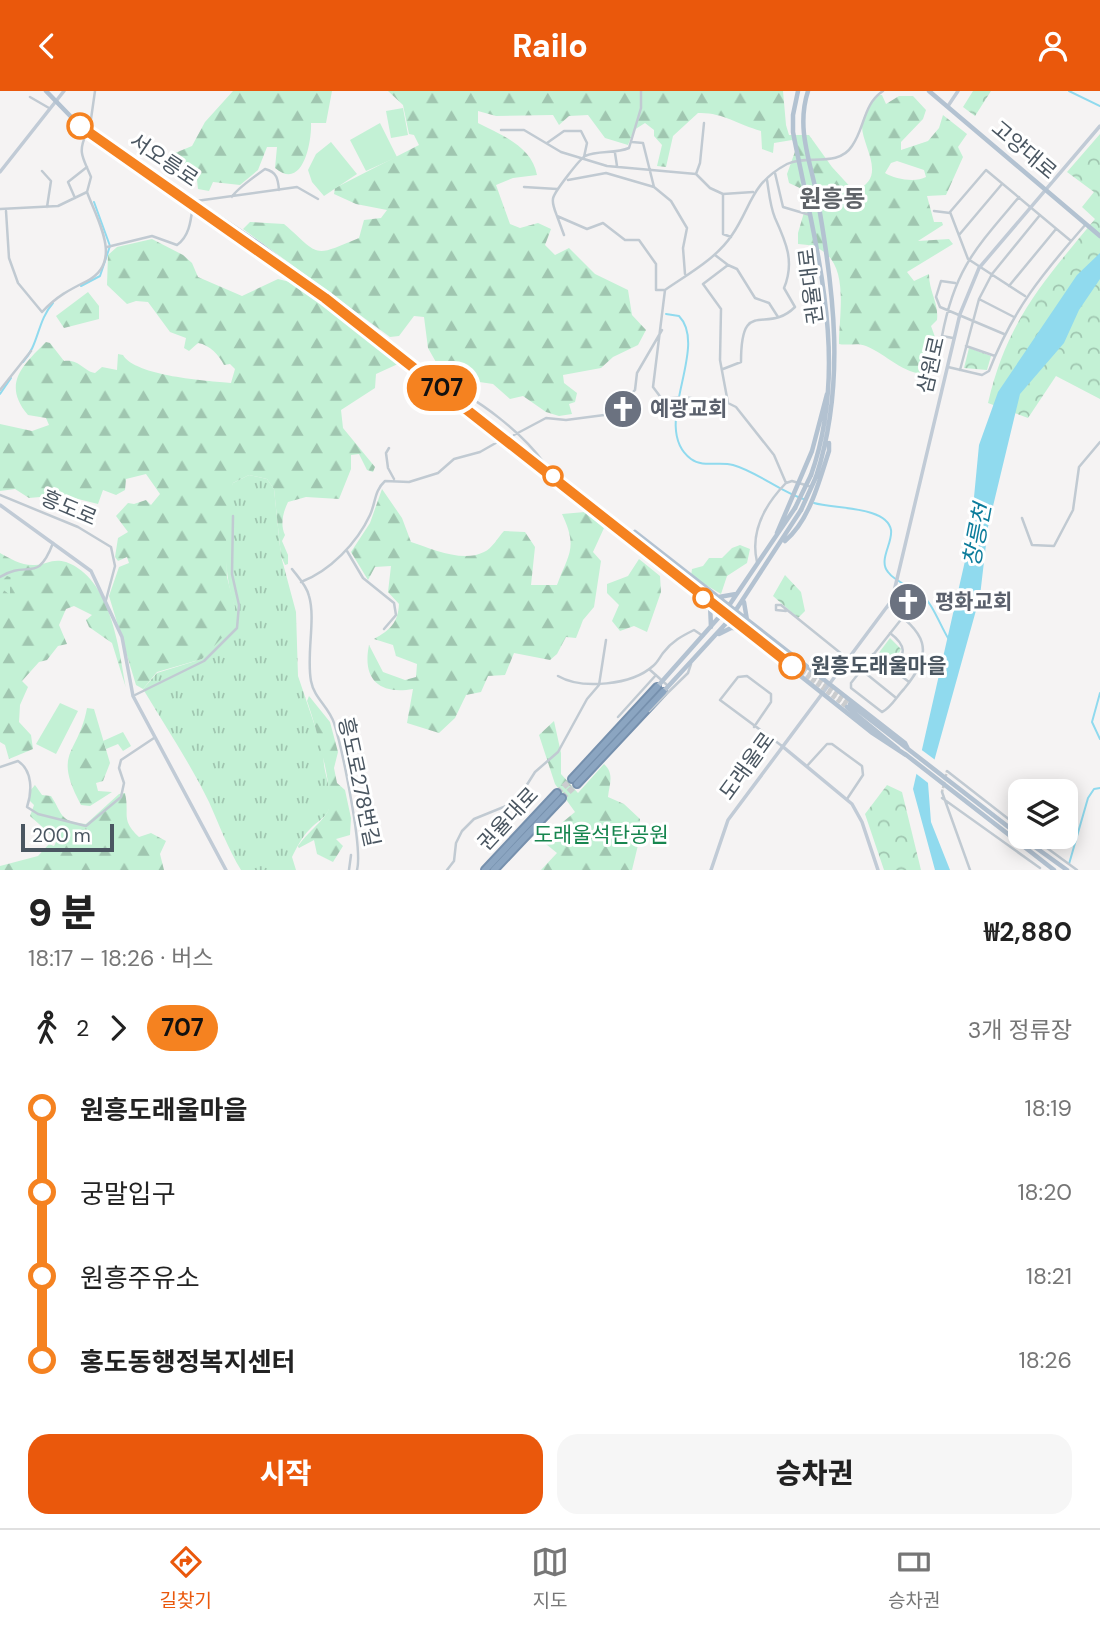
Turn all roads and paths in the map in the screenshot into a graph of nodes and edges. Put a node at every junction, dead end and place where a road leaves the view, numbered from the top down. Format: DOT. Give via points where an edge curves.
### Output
graph roads {
  1 [pos="46,91"];
  2 [pos="64,91"];
  3 [pos="95,91"];
  4 [pos="641,91"];
  5 [pos="798,91"];
  6 [pos="808,91"];
  7 [pos="883,91"];
  8 [pos="929,91"];
  9 [pos="958,91"];
  10 [pos="30,97"];
  11 [pos="53,102"];
  12 [pos="948,106"];
  13 [pos="48,108"];
  14 [pos="704,123"];
  15 [pos="90,125"];
  16 [pos="1100,126"];
  17 [pos="501,130"];
  18 [pos="86,135"];
  19 [pos="632,142"];
  20 [pos="546,144"];
  21 [pos="615,153"];
  22 [pos="584,157"];
  23 [pos="807,161"];
  24 [pos="799,162"];
  25 [pos="617,166"];
  26 [pos="87,167"];
  27 [pos="651,169"];
  28 [pos="41,171"];
  29 [pos="0,172"];
  30 [pos="775,173"];
  31 [pos="696,174"];
  32 [pos="767,179"];
  33 [pos="568,180"];
  34 [pos="1003,184"];
  35 [pos="524,187"];
  36 [pos="654,187"];
  37 [pos="1046,188"];
  38 [pos="557,189"];
  39 [pos="279,190"];
  40 [pos="87,192"];
  41 [pos="753,192"];
  42 [pos="723,194"];
  43 [pos="232,197"];
  44 [pos="1019,197"];
  45 [pos="75,198"];
  46 [pos="318,199"];
  47 [pos="194,202"];
  48 [pos="1030,206"];
  49 [pos="47,207"];
  50 [pos="0,209"];
  51 [pos="6,211"];
  52 [pos="934,211"];
  53 [pos="950,213"];
  54 [pos="812,215"];
  55 [pos="1040,215"];
  56 [pos="557,216"];
  57 [pos="1086,224"];
  58 [pos="1056,229"];
  59 [pos="564,235"];
  60 [pos="1099,235"];
  61 [pos="958,236"];
  62 [pos="731,237"];
  63 [pos="1071,241"];
  64 [pos="109,246"];
  65 [pos="714,254"];
  66 [pos="968,259"];
  67 [pos="728,265"];
  68 [pos="980,266"];
  69 [pos="992,274"];
  70 [pos="685,276"];
  71 [pos="955,283"];
  72 [pos="1009,286"];
  73 [pos="665,289"];
  74 [pos="1025,296"];
  75 [pos="979,299"];
  76 [pos="946,310"];
  77 [pos="960,314"];
  78 [pos="778,317"];
  79 [pos="1014,317"];
  80 [pos="974,321"];
  81 [pos="662,330"];
  82 [pos="1004,334"];
  83 [pos="953,338"];
  84 [pos="966,346"];
  85 [pos="31,351"];
  86 [pos="995,356"];
  87 [pos="946,366"];
  88 [pos="723,369"];
  89 [pos="960,370"];
  90 [pos="442,386"];
  91 [pos="0,390"];
  92 [pos="829,391"];
  93 [pos="728,403"];
  94 [pos="515,434"];
  95 [pos="829,435"];
  96 [pos="499,441"];
  97 [pos="1100,442"];
  98 [pos="389,448"];
  99 [pos="536,463"];
  100 [pos="544,463"];
  101 [pos="813,476"];
  102 [pos="394,479"];
  103 [pos="786,483"];
  104 [pos="799,483"];
  105 [pos="816,488"];
  106 [pos="0,495"];
  107 [pos="0,505"];
  108 [pos="798,509"];
  109 [pos="233,516"];
  110 [pos="1022,518"];
  111 [pos="620,523"];
  112 [pos="621,530"];
  113 [pos="775,539"];
  114 [pos="53,543"];
  115 [pos="782,544"];
  116 [pos="347,551"];
  117 [pos="757,565"];
  118 [pos="292,569"];
  119 [pos="0,577"];
  120 [pos="301,582"];
  121 [pos="737,594"];
  122 [pos="719,597"];
  123 [pos="106,600"];
  124 [pos="744,600"];
  125 [pos="709,603"];
  126 [pos="888,606"];
  127 [pos="728,607"];
  128 [pos="786,611"];
  129 [pos="735,612"];
  130 [pos="722,613"];
  131 [pos="903,617"];
  132 [pos="730,619"];
  133 [pos="747,621"];
  134 [pos="711,627"];
  135 [pos="743,628"];
  136 [pos="384,629"];
  137 [pos="890,633"];
  138 [pos="703,636"];
  139 [pos="715,637"];
  140 [pos="607,641"];
  141 [pos="873,654"];
  142 [pos="848,660"];
  143 [pos="691,664"];
  144 [pos="649,669"];
  145 [pos="861,669"];
  146 [pos="892,670"];
  147 [pos="656,675"];
  148 [pos="558,676"];
  149 [pos="909,682"];
  150 [pos="599,685"];
  151 [pos="662,687"];
  152 [pos="826,688"];
  153 [pos="133,696"];
  154 [pos="896,698"];
  155 [pos="849,705"];
  156 [pos="647,711"];
  157 [pos="618,717"];
  158 [pos="754,727"];
  159 [pos="154,738"];
  160 [pos="782,746"];
  161 [pos="908,753"];
  162 [pos="807,766"];
  163 [pos="0,767"];
  164 [pos="947,771"];
  165 [pos="941,779"];
  166 [pos="574,781"];
  167 [pos="942,792"];
  168 [pos="943,798"];
  169 [pos="847,799"];
  170 [pos="1008,819"];
  171 [pos="1008,827"];
  172 [pos="1040,849"];
  173 [pos="1046,849"];
  174 [pos="351,855"];
  175 [pos="1068,867"];
  176 [pos="1040,868"];
  177 [pos="226,870"];
  178 [pos="349,870"];
  179 [pos="356,870"];
  180 [pos="447,870"];
  181 [pos="485,870"];
  182 [pos="494,870"];
  183 [pos="711,870"];
  184 [pos="878,870"];
  185 [pos="970,870"];
  186 [pos="1054,870"];
  187 [pos="1077,870"];
  1 -- 11 [label="main road, 서오릉로"];
  2 -- 11 [label="main road"];
  3 -- 15 [label="street"];
  4 -- 19 [label="street"];
  5 -- 24 [label="main road, 권율대로" via="793,115"];
  6 -- 23 [label="main road, 권율대로" via="802,127"];
  7 -- 23 [label="street" via="871,102 852,148 833,159"];
  8 -- 12 [label="main road, 고양대로"];
  9 -- 12 [label="main road"];
  10 -- 13 [label="street"];
  11 -- 13 [label="main road"];
  11 -- 47 [label="main road, 서오릉로"];
  12 -- 37 [label="main road, 고양대로"];
  13 -- 29 [label="main road"];
  14 -- 31 [label="street"];
  16 -- 37 [label="main road, 삼원로"];
  17 -- 20 [label="street" via="524,130"];
  18 -- 26 [label="street" via="80,158"];
  19 -- 21 [label="street"];
  19 -- 27 [label="street" via="643,143"];
  20 -- 22 [label="street" via="572,157"];
  20 -- 22 [label="street" via="564,131 581,131 587,143"];
  21 -- 22 [label="street"];
  21 -- 25 [label="street"];
  22 -- 25 [label="street"];
  22 -- 33 [label="street"];
  23 -- 24 [label="street"];
  23 -- 95 [label="main road, 권율대로" via="816,194 834,332 836,376"];
  24 -- 30 [label="street" via="788,163"];
  24 -- 54 [label="main road, 권율대로"];
  25 -- 27 [label="street"];
  26 -- 40 [label="street" via="91,177"];
  26 -- 45 [label="street" via="68,182"];
  27 -- 31 [label="street"];
  27 -- 36 [label="street"];
  28 -- 49 [label="street" via="51,181"];
  30 -- 32 [label="street"];
  30 -- 54 [label="street" via="783,207"];
  31 -- 42 [label="street"];
  32 -- 41 [label="street"];
  32 -- 78 [label="street" via="775,217 786,236 789,254 784,288 794,307"];
  33 -- 36 [label="street" via="606,173"];
  33 -- 38 [label="street"];
  34 -- 44 [label="street"];
  34 -- 53 [label="street" via="986,170"];
  34 -- 61 [label="street"];
  35 -- 38 [label="street"];
  36 -- 70 [label="street" via="671,201 687,228"];
  37 -- 48 [label="main road, 삼원로"];
  37 -- 57 [label="main road, 고양대로"];
  38 -- 56 [label="street" via="552,200"];
  39 -- 43 [label="street, 서오릉로"];
  39 -- 43 [label="street" via="278,178 265,169"];
  39 -- 46 [label="street, 서오릉로" via="297,187"];
  40 -- 45 [label="street"];
  40 -- 64 [label="street"];
  41 -- 42 [label="street"];
  41 -- 62 [label="street"];
  42 -- 62 [label="street" via="723,234"];
  43 -- 47 [label="street, 서오릉로"];
  44 -- 48 [label="street"];
  44 -- 66 [label="street"];
  45 -- 49 [label="street"];
  47 -- 64 [label="street" via="190,225 177,245 152,236"];
  47 -- 90 [label="main road, 서오릉로"];
  48 -- 55 [label="street"];
  48 -- 68 [label="main road, 삼원로"];
  49 -- 51 [label="street"];
  50 -- 51 [label="street"];
  51 -- 64 [label="street" via="9,258 18,283 42,312 64,292 98,274"];
  52 -- 53 [label="street"];
  53 -- 61 [label="street"];
  54 -- 92 [label="main road, 권율대로" via="823,279"];
  55 -- 58 [label="street"];
  55 -- 69 [label="street"];
  56 -- 59 [label="street"];
  56 -- 73 [label="street" via="587,229 603,223 625,240 639,240 656,264 656,290"];
  57 -- 60 [label="main road, 고양대로"];
  57 -- 63 [label="street"];
  58 -- 63 [label="street"];
  58 -- 72 [label="street"];
  61 -- 66 [label="street"];
  62 -- 65 [label="street"];
  63 -- 74 [label="street"];
  65 -- 67 [label="street"];
  65 -- 70 [label="street"];
  66 -- 68 [label="street"];
  66 -- 71 [label="street"];
  67 -- 78 [label="street" via="737,269 755,298 769,303"];
  67 -- 88 [label="street" via="703,284 721,309"];
  68 -- 69 [label="street"];
  68 -- 77 [label="main road, 삼원로"];
  69 -- 72 [label="street"];
  69 -- 75 [label="street"];
  70 -- 73 [label="street"];
  71 -- 76 [label="street"];
  71 -- 76 [label="street" via="941,281 936,297"];
  72 -- 74 [label="street"];
  73 -- 81 [label="street"];
  74 -- 79 [label="street"];
  75 -- 79 [label="street"];
  75 -- 80 [label="street"];
  76 -- 77 [label="street"];
  76 -- 83 [label="street" via="942,336"];
  77 -- 80 [label="street"];
  77 -- 83 [label="main road, 삼원로"];
  78 -- 88 [label="street" via="748,325 741,335 741,362"];
  79 -- 82 [label="street"];
  80 -- 82 [label="street"];
  80 -- 84 [label="street"];
  81 -- 93 [label="street" via="653,387 662,400"];
  81 -- 94 [label="street" via="636,373 635,390 612,414 546,418"];
  82 -- 86 [label="street"];
  83 -- 87 [label="main road, 삼원로"];
  84 -- 86 [label="street"];
  84 -- 89 [label="street"];
  85 -- 91 [label="street"];
  86 -- 89 [label="street" via="989,371 982,375"];
  87 -- 89 [label="street"];
  87 -- 126 [label="main road, 삼원로" via="897,584"];
  88 -- 93 [label="street"];
  90 -- 94 [label="street, 서오릉로" via="458,391"];
  90 -- 96 [label="street, 서오릉로" via="453,404"];
  90 -- 99 [label="main road, 서오릉로"];
  90 -- 100 [label="main road, 서오릉로"];
  92 -- 101 [label="main road, 권율대로"];
  92 -- 104 [label="main road"];
  93 -- 103 [label="street" via="774,455"];
  94 -- 100 [label="street, 서오릉로"];
  95 -- 101 [label="main road, 권율대로"];
  95 -- 105 [label="main road" via="830,450"];
  96 -- 99 [label="street, 서오릉로"];
  96 -- 102 [label="street" via="454,459 438,473 409,482"];
  97 -- 110 [label="street" via="1079,467 1073,510 1054,546 1032,545"];
  98 -- 102 [label="street" via="388,468"];
  99 -- 112 [label="main road, 서오릉로"];
  100 -- 111 [label="main road, 서오릉로"];
  101 -- 108 [label="main road, bridge"];
  102 -- 116 [label="street" via="378,487 370,517"];
  103 -- 104 [label="street"];
  103 -- 117 [label="street" via="768,502 758,526"];
  104 -- 105 [label="street"];
  104 -- 113 [label="main road"];
  105 -- 115 [label="main road" via="797,531"];
  106 -- 123 [label="street, 흥도로" via="78,527 111,547 115,566"];
  107 -- 114 [label="main road, 흥도로"];
  108 -- 113 [label="main road"];
  108 -- 115 [label="main road"];
  109 -- 153 [label="street" via="237,628 204,661"];
  111 -- 112 [label="main road, 서오릉로" via="705,594"];
  111 -- 122 [label="main road"];
  112 -- 125 [label="main road"];
  113 -- 117 [label="main road"];
  114 -- 119 [label="street" via="40,568 9,571"];
  114 -- 123 [label="main road, 흥도로" via="91,571"];
  115 -- 124 [label="main road"];
  116 -- 120 [label="street"];
  116 -- 136 [label="street" via="363,578 394,603 396,615"];
  117 -- 121 [label="main road"];
  118 -- 120 [label="street, 흥도로278번길"];
  120 -- 179 [label="street, 흥도로278번길" via="312,609 311,684 334,722 356,827 360,856"];
  121 -- 122 [label="main road"];
  121 -- 127 [label="main road"];
  122 -- 127 [label="main road"];
  123 -- 153 [label="main road, 흥도로" via="122,637"];
  124 -- 129 [label="main road"];
  124 -- 133 [label="main road"];
  125 -- 130 [label="main road"];
  125 -- 134 [label="main road"];
  126 -- 131 [label="street"];
  126 -- 142 [label="main road"];
  127 -- 129 [label="main road"];
  127 -- 130 [label="main road"];
  128 -- 142 [label="street"];
  129 -- 132 [label="main road"];
  129 -- 133 [label="main road"];
  130 -- 132 [label="main road"];
  130 -- 134 [label="main road"];
  131 -- 137 [label="street"];
  131 -- 149 [label="street" via="917,628 924,643 922,662"];
  132 -- 135 [label="main road"];
  132 -- 139 [label="main road"];
  133 -- 152 [label="main road"];
  134 -- 138 [label="main road"];
  135 -- 139 [label="main road" via="731,628"];
  135 -- 152 [label="main road"];
  137 -- 141 [label="street"];
  137 -- 146 [label="street" via="904,649"];
  138 -- 144 [label="street" via="694,630 674,640"];
  138 -- 151 [label="main road"];
  139 -- 143 [label="main road"];
  140 -- 150 [label="street"];
  141 -- 145 [label="street"];
  141 -- 146 [label="street"];
  142 -- 145 [label="street"];
  142 -- 152 [label="main road"];
  143 -- 151 [label="main road"];
  143 -- 156 [label="street" via="688,673"];
  144 -- 147 [label="street"];
  144 -- 150 [label="street"];
  145 -- 154 [label="street"];
  145 -- 154 [label="street" via="851,688 882,712"];
  146 -- 149 [label="street"];
  147 -- 151 [label="street"];
  147 -- 157 [label="street"];
  148 -- 150 [label="street"];
  149 -- 154 [label="street"];
  150 -- 180 [label="street" via="558,752 535,772 516,802 474,819 462,831"];
  151 -- 166 [label="highway"];
  152 -- 160 [label="main road, 도래울로"];
  152 -- 161 [label="main road" via="879,738"];
  152 -- 161 [label="main road" via="905,743"];
  153 -- 159 [label="main road, 흥도로"];
  155 -- 161 [label="main road"];
  158 -- 158 [label="street" via="720,700 738,677 747,676 771,694 771,702"];
  158 -- 160 [label="street"];
  159 -- 163 [label="street" via="121,760 121,797 86,826 27,807 32,791 24,765 18,761"];
  159 -- 177 [label="main road, 흥도로"];
  160 -- 162 [label="main road"];
  160 -- 183 [label="main road, 도래울로" via="724,826"];
  161 -- 165 [label="main road"];
  162 -- 169 [label="main road"];
  162 -- 169 [label="street" via="832,744 862,767 863,775"];
  164 -- 170 [label="street"];
  165 -- 171 [label="main road"];
  165 -- 186 [label="main road"];
  167 -- 168 [label="street"];
  168 -- 176 [label="street"];
  168 -- 185 [label="street"];
  169 -- 184 [label="main road" via="862,823"];
  172 -- 175 [label="main road"];
  173 -- 175 [label="street"];
  174 -- 178 [label="street, 흥도로278번길"];
  175 -- 187 [label="street"];
  181 -- 182 [label="highway, 권율대로" via="560,795"];
}
